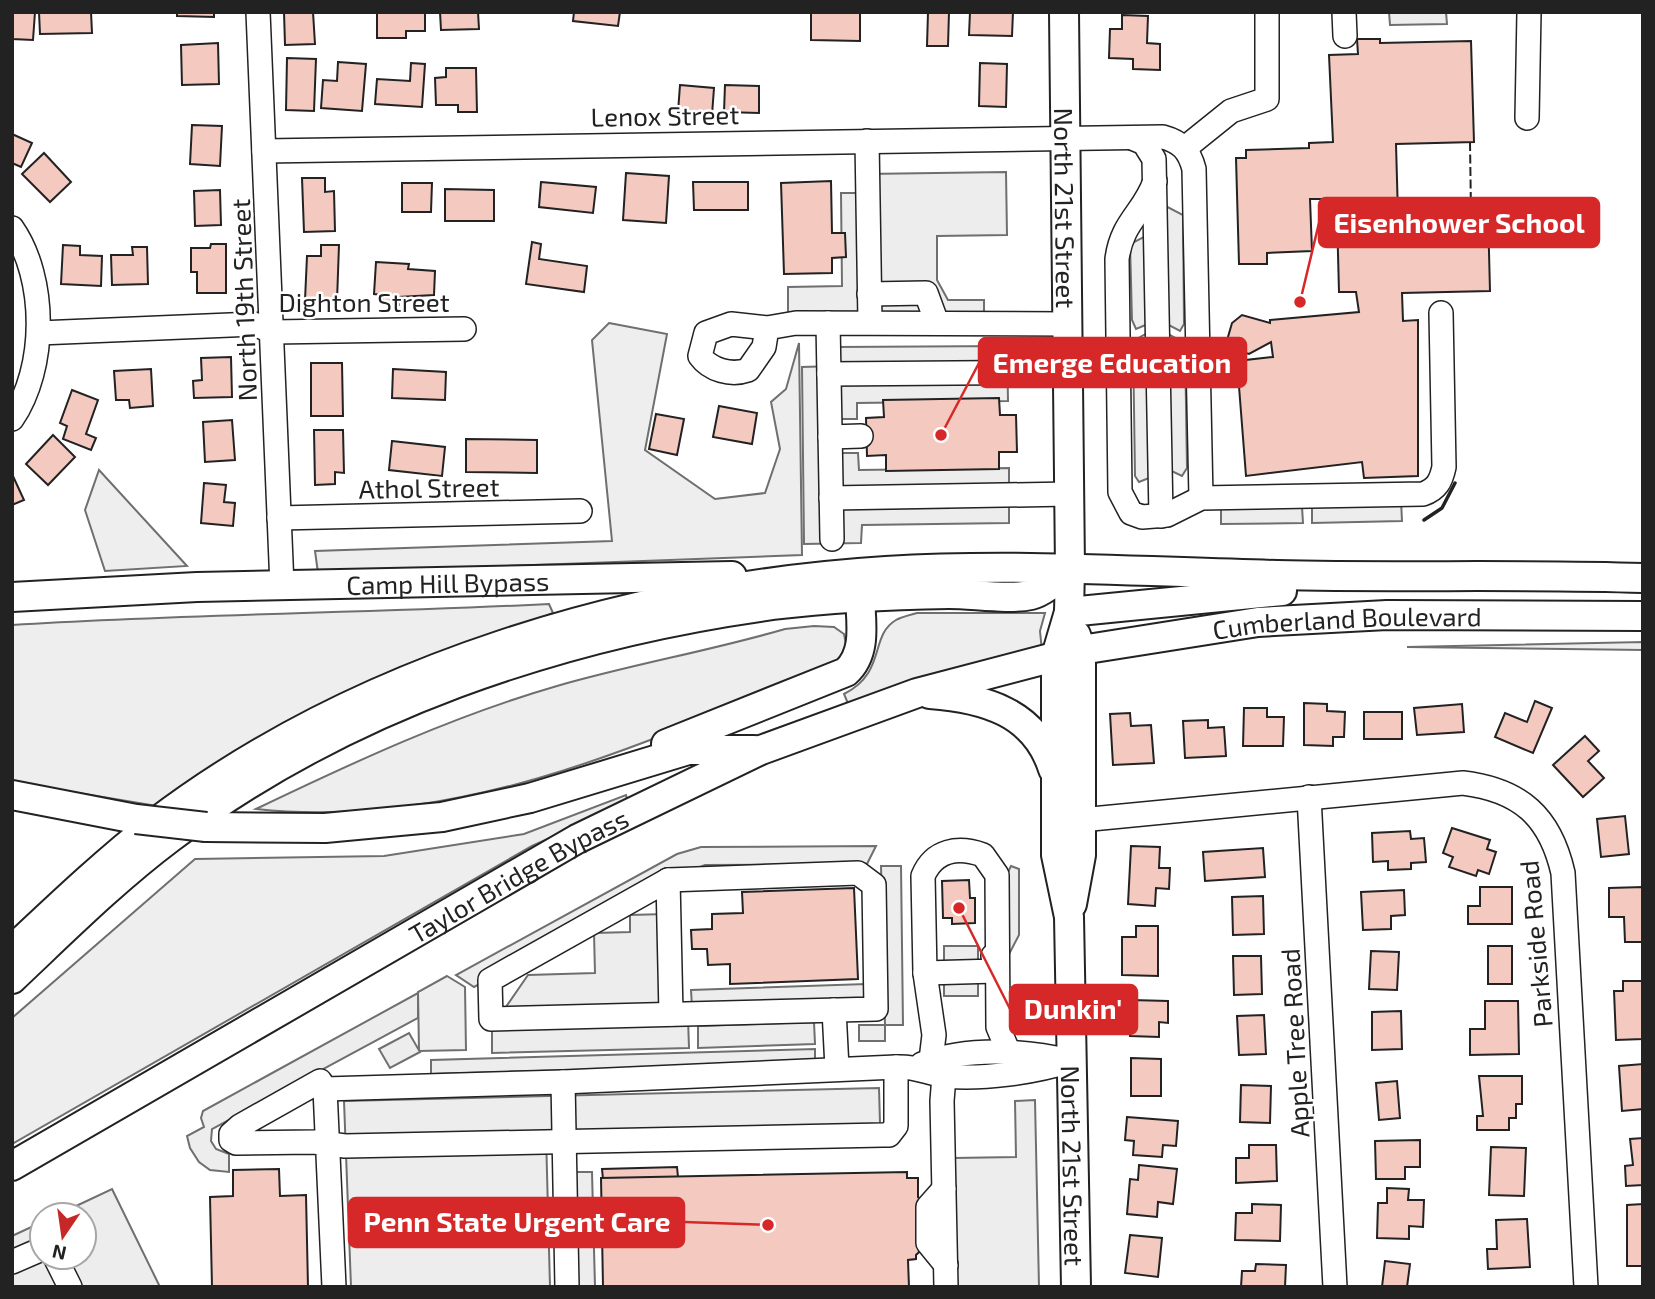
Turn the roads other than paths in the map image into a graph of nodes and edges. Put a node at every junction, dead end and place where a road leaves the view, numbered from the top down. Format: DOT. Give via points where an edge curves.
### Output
graph roads {
  1 [pos="258,12"];
  2 [pos="1065,12"];
  3 [pos="1267,12"];
  4 [pos="1344,12"];
  5 [pos="1529,12"];
  6 [pos="1345,36"];
  7 [pos="1527,118"];
  8 [pos="1132,138"];
  9 [pos="1067,139"];
  10 [pos="867,141"];
  11 [pos="1185,148"];
  12 [pos="264,151"];
  13 [pos="1155,181"];
  14 [pos="12,228"];
  15 [pos="869,294"];
  16 [pos="1441,313"];
  17 [pos="870,322"];
  18 [pos="828,323"];
  19 [pos="937,323"];
  20 [pos="1068,324"];
  21 [pos="767,328"];
  22 [pos="464,329"];
  23 [pos="39,332"];
  24 [pos="273,332"];
  25 [pos="1069,372"];
  26 [pos="829,374"];
  27 [pos="12,419"];
  28 [pos="861,436"];
  29 [pos="830,437"];
  30 [pos="1070,494"];
  31 [pos="831,498"];
  32 [pos="1201,498"];
  33 [pos="580,512"];
  34 [pos="1161,516"];
  35 [pos="279,518"];
  36 [pos="832,539"];
  37 [pos="1070,569"];
  38 [pos="882,572"];
  39 [pos="1643,578"];
  40 [pos="1404,579"];
  41 [pos="282,586"];
  42 [pos="12,597"];
  43 [pos="860,597"];
  44 [pos="1069,612"];
  45 [pos="1643,616"];
  46 [pos="1068,653"];
  47 [pos="917,693"];
  48 [pos="761,750"];
  49 [pos="1056,780"];
  50 [pos="582,783"];
  51 [pos="12,795"];
  52 [pos="1309,797"];
  53 [pos="1081,820"];
  54 [pos="668,880"];
  55 [pos="1069,917"];
  56 [pos="12,950"];
  57 [pos="925,964"];
  58 [pos="996,971"];
  59 [pos="12,979"];
  60 [pos="834,1010"];
  61 [pos="671,1014"];
  62 [pos="1009,1053"];
  63 [pos="1070,1061"];
  64 [pos="922,1067"];
  65 [pos="837,1068"];
  66 [pos="563,1082"];
  67 [pos="325,1088"];
  68 [pos="327,1143"];
  69 [pos="564,1144"];
  70 [pos="12,1166"];
  71 [pos="62,1271"];
  72 [pos="946,1276"];
  73 [pos="70,1287"];
  74 [pos="334,1287"];
  75 [pos="567,1287"];
  76 [pos="1076,1287"];
  77 [pos="1335,1287"];
  78 [pos="1586,1287"];
  1 -- 12 [label="street, North 19th Street"];
  2 -- 9 [label="main road, North 21st Street"];
  3 -- 11 [label="street" via="1267,99 1231,111"];
  4 -- 6 [label="street"];
  5 -- 7 [label="street"];
  8 -- 9 [label="street, Lenox Street"];
  8 -- 11 [label="street, Lenox Street" via="1163,137"];
  8 -- 13 [label="street" via="1151,150"];
  9 -- 10 [label="street, Lenox Street"];
  9 -- 20 [label="main road, North 21st Street"];
  10 -- 12 [label="street, Lenox Street"];
  10 -- 15 [label="street"];
  11 -- 32 [label="street" via="1194,169"];
  12 -- 24 [label="street, North 19th Street"];
  13 -- 34 [label="street"];
  13 -- 34 [label="street" via="1119,245 1120,492 1126,508 1142,517"];
  14 -- 23 [label="street" via="29,258"];
  15 -- 17 [label="street"];
  15 -- 19 [label="street" via="926,293"];
  16 -- 32 [label="street" via="1444,467 1442,479 1431,492"];
  17 -- 18 [label="street"];
  17 -- 19 [label="street"];
  18 -- 21 [label="street"];
  18 -- 26 [label="street"];
  19 -- 20 [label="street"];
  20 -- 25 [label="main road, North 21st Street"];
  22 -- 24 [label="street, Dighton Street"];
  23 -- 24 [label="street, Dighton Street" via="254,324"];
  23 -- 27 [label="street" via="33,375"];
  24 -- 35 [label="street, North 19th Street"];
  25 -- 26 [label="street"];
  25 -- 30 [label="main road, North 21st Street"];
  26 -- 29 [label="street"];
  28 -- 29 [label="street"];
  29 -- 31 [label="street"];
  30 -- 31 [label="street"];
  30 -- 37 [label="main road, North 21st Street"];
  31 -- 36 [label="street"];
  32 -- 34 [label="street"];
  33 -- 35 [label="street, Athol Street"];
  35 -- 41 [label="street, North 19th Street"];
  37 -- 38 [label="main road"];
  37 -- 40 [label="main road, Cumberland Boulevard"];
  37 -- 43 [label="main road" via="1033,595"];
  37 -- 44 [label="main road, North 21st Street"];
  38 -- 41 [label="main road, Camp Hill Bypass"];
  38 -- 56 [label="main road" via="716,593 610,614 503,645 400,685 251,760 158,821"];
  39 -- 40 [label="main road, Cumberland Boulevard"];
  40 -- 44 [label="main road"];
  41 -- 42 [label="main road, Camp Hill Bypass"];
  43 -- 50 [label="main road" via="860,646 846,672 707,726"];
  43 -- 59 [label="main road" via="720,613 615,634 510,665 408,704 274,771 170,837"];
  44 -- 46 [label="main road, North 21st Street"];
  45 -- 46 [label="main road, Cumberland Boulevard" via="1314,618 1204,628"];
  46 -- 47 [label="main road, Taylor Bridge Bypass"];
  46 -- 49 [label="main road, North 21st Street"];
  46 -- 53 [label="main road, North 21st Street"];
  47 -- 48 [label="main road, Taylor Bridge Bypass"];
  47 -- 49 [label="main road" via="976,700 1011,713 1039,739"];
  48 -- 50 [label="main road" via="688,750"];
  48 -- 70 [label="main road, Taylor Bridge Bypass" via="578,839"];
  49 -- 55 [label="main road, North 21st Street" via="1056,855"];
  50 -- 51 [label="main road, bridge" via="480,810 285,829 136,819"];
  52 -- 53 [label="street, Parkside Road"];
  52 -- 77 [label="street, Apple Tree Road"];
  52 -- 78 [label="street, Parkside Road" via="1474,784 1513,797 1547,829 1563,873"];
  53 -- 55 [label="main road, North 21st Street" via="1081,855"];
  54 -- 60 [label="street" via="859,873 874,885 876,1009"];
  54 -- 61 [label="street"];
  54 -- 61 [label="street" via="490,980 491,1018"];
  55 -- 63 [label="main road, North 21st Street"];
  57 -- 58 [label="street"];
  57 -- 58 [label="street" via="938,872 944,865 970,864 978,866 986,881"];
  57 -- 64 [label="street" via="934,1035"];
  58 -- 62 [label="street" via="998,1027"];
  60 -- 61 [label="street"];
  60 -- 65 [label="street"];
  62 -- 63 [label="street"];
  62 -- 64 [label="street" via="944,1055"];
  63 -- 64 [label="street" via="1033,1073"];
  63 -- 76 [label="main road, North 21st Street"];
  64 -- 65 [label="street"];
  64 -- 69 [label="street" via="889,1135"];
  64 -- 72 [label="street" via="944,1189"];
  65 -- 66 [label="street"];
  66 -- 67 [label="street"];
  66 -- 69 [label="street"];
  67 -- 68 [label="street"];
  67 -- 68 [label="street" via="320,1081 240,1126 230,1138 236,1143"];
  68 -- 69 [label="street"];
  68 -- 74 [label="street"];
  69 -- 75 [label="street"];
  71 -- 73 [label="street"];
}
